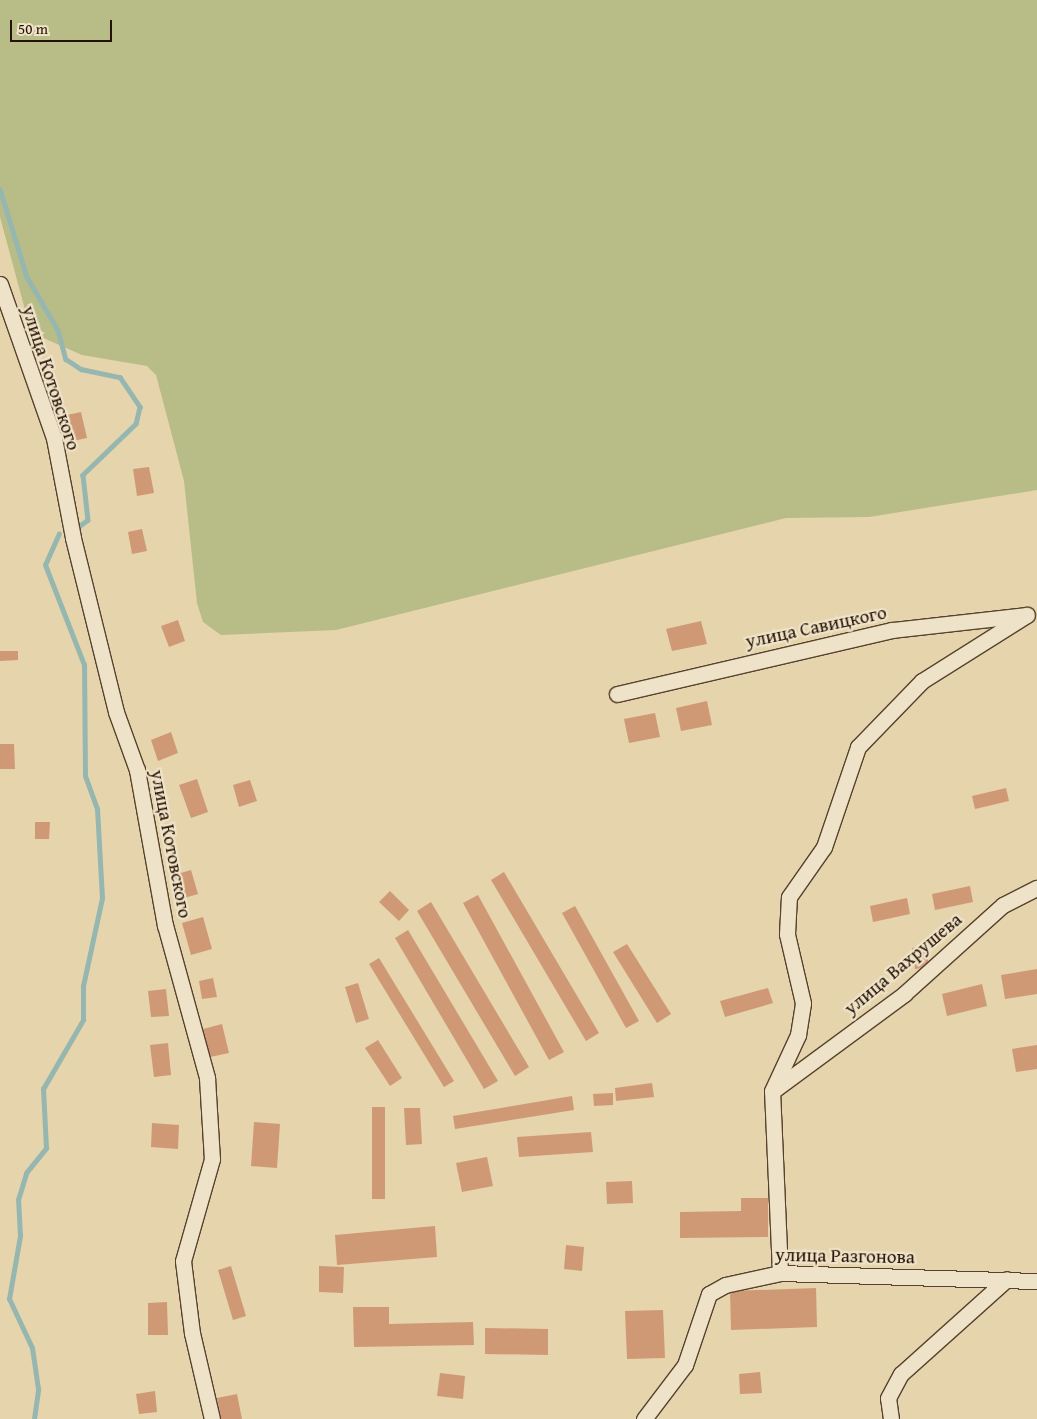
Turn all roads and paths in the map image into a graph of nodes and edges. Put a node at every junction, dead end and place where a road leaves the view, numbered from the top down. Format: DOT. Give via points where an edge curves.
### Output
graph roads {
  1 [pos="0,284"];
  2 [pos="1032,614"];
  3 [pos="617,694"];
  4 [pos="1037,888"];
  5 [pos="772,1091"];
  6 [pos="780,1273"];
  7 [pos="1007,1279"];
  8 [pos="1037,1281"];
  9 [pos="212,1419"];
  10 [pos="644,1419"];
  11 [pos="891,1419"];
  1 -- 9 [label="street, улица Котовского" via="54,438 73,538 116,712 137,770 165,925 207,1078 212,1158 184,1261 192,1333"];
  2 -- 3 [label="street, улица Савицкого" via="892,630"];
  2 -- 5 [label="street, улица Савицкого" via="922,681 858,747 824,847 789,897 788,934 803,1003 798,1035"];
  4 -- 5 [label="street, улица Вахрушева" via="1003,905 904,994"];
  5 -- 6 [label="street, улица Савицкого"];
  6 -- 7 [label="street, улица Разгонова"];
  6 -- 10 [label="street, улица Разгонова" via="744,1279 709,1294 685,1365"];
  7 -- 8 [label="street, улица Разгонова"];
  7 -- 11 [label="street" via="901,1374 888,1398"];
}
